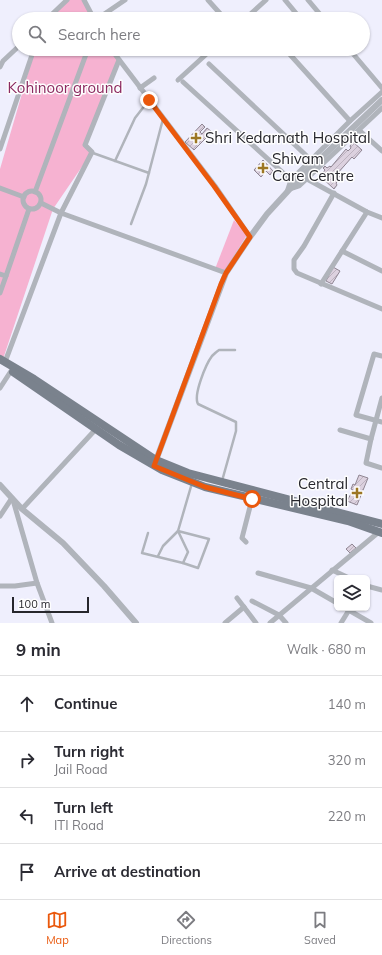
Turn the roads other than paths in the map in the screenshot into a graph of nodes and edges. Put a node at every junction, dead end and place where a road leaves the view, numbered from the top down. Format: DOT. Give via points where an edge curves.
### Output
graph roads {
  1 [pos="66,0"];
  2 [pos="84,0"];
  3 [pos="125,0"];
  4 [pos="208,0"];
  5 [pos="266,0"];
  6 [pos="285,0"];
  7 [pos="308,0"];
  8 [pos="54,12"];
  9 [pos="90,12"];
  10 [pos="107,12"];
  11 [pos="219,12"];
  12 [pos="253,12"];
  13 [pos="295,12"];
  14 [pos="318,12"];
  15 [pos="12,53"];
  16 [pos="32,56"];
  17 [pos="85,56"];
  18 [pos="116,56"];
  19 [pos="205,56"];
  20 [pos="290,56"];
  21 [pos="355,56"];
  22 [pos="119,60"];
  23 [pos="209,64"];
  24 [pos="0,67"];
  25 [pos="154,78"];
  26 [pos="140,88"];
  27 [pos="382,88"];
  28 [pos="382,92"];
  29 [pos="149,100"];
  30 [pos="382,100"];
  31 [pos="382,108"];
  32 [pos="163,118"];
  33 [pos="350,121"];
  34 [pos="359,130"];
  35 [pos="0,149"];
  36 [pos="382,150"];
  37 [pos="92,152"];
  38 [pos="311,160"];
  39 [pos="115,161"];
  40 [pos="149,173"];
  41 [pos="307,179"];
  42 [pos="291,180"];
  43 [pos="0,188"];
  44 [pos="288,191"];
  45 [pos="35,192"];
  46 [pos="334,193"];
  47 [pos="24,197"];
  48 [pos="41,203"];
  49 [pos="29,209"];
  50 [pos="366,212"];
  51 [pos="61,213"];
  52 [pos="382,218"];
  53 [pos="131,224"];
  54 [pos="250,237"];
  55 [pos="342,251"];
  56 [pos="382,271"];
  57 [pos="226,273"];
  58 [pos="3,275"];
  59 [pos="321,284"];
  60 [pos="0,293"];
  61 [pos="382,309"];
  62 [pos="235,350"];
  63 [pos="382,356"];
  64 [pos="3,360"];
  65 [pos="11,371"];
  66 [pos="0,388"];
  67 [pos="382,398"];
  68 [pos="379,421"];
  69 [pos="96,429"];
  70 [pos="340,430"];
  71 [pos="371,439"];
  72 [pos="155,463"];
  73 [pos="382,468"];
  74 [pos="192,482"];
  75 [pos="222,482"];
  76 [pos="0,485"];
  77 [pos="12,498"];
  78 [pos="252,499"];
  79 [pos="22,509"];
  80 [pos="0,516"];
  81 [pos="381,529"];
  82 [pos="178,531"];
  83 [pos="148,533"];
  84 [pos="246,542"];
  85 [pos="158,556"];
  86 [pos="183,563"];
  87 [pos="332,570"];
  88 [pos="258,573"];
  89 [pos="343,575"];
  90 [pos="37,583"];
  91 [pos="0,586"];
  92 [pos="370,587"];
  93 [pos="311,588"];
  94 [pos="382,590"];
  95 [pos="236,598"];
  96 [pos="252,600"];
  97 [pos="334,602"];
  98 [pos="244,607"];
  99 [pos="346,611"];
  100 [pos="350,611"];
  101 [pos="279,615"];
  102 [pos="52,623"];
  103 [pos="136,623"];
  104 [pos="225,623"];
  105 [pos="256,623"];
  106 [pos="270,623"];
  107 [pos="286,623"];
  108 [pos="341,623"];
  109 [pos="371,623"];
  1 -- 8 [label="street"];
  2 -- 9 [label="street"];
  3 -- 10 [label="street"];
  4 -- 11 [label="street"];
  5 -- 12 [label="street"];
  6 -- 13 [label="street"];
  7 -- 14 [label="street"];
  15 -- 24 [label="street"];
  16 -- 35 [label="street"];
  17 -- 45 [label="street"];
  18 -- 22 [label="street"];
  19 -- 42 [label="street" via="181,81"];
  20 -- 33 [label="street"];
  21 -- 27 [label="street"];
  22 -- 26 [label="street"];
  22 -- 37 [label="street" via="85,146"];
  23 -- 38 [label="street"];
  25 -- 26 [label="street"];
  26 -- 29 [label="street"];
  28 -- 33 [label="street"];
  29 -- 32 [label="street"];
  29 -- 39 [label="lane" via="135,118"];
  30 -- 44 [label="street"];
  31 -- 34 [label="street"];
  32 -- 40 [label="lane"];
  32 -- 54 [label="street"];
  33 -- 38 [label="street"];
  34 -- 36 [label="street"];
  34 -- 41 [label="street"];
  37 -- 39 [label="lane"];
  37 -- 51 [label="street"];
  38 -- 42 [label="street"];
  39 -- 40 [label="lane"];
  40 -- 53 [label="lane"];
  41 -- 44 [label="street" via="300,186"];
  41 -- 46 [label="street"];
  42 -- 44 [label="street"];
  43 -- 47 [label="street"];
  44 -- 54 [label="street"];
  45 -- 47 [label="street" via="28,192"];
  45 -- 48 [label="street" via="40,196"];
  46 -- 50 [label="street"];
  46 -- 59 [label="street" via="293,265 297,273"];
  47 -- 49 [label="street" via="24,204"];
  48 -- 49 [label="street" via="36,208"];
  48 -- 51 [label="street"];
  49 -- 58 [label="street"];
  50 -- 52 [label="street"];
  50 -- 55 [label="street"];
  51 -- 57 [label="street"];
  51 -- 64 [label="street"];
  54 -- 57 [label="street"];
  55 -- 56 [label="street"];
  55 -- 59 [label="street"];
  57 -- 72 [label="street"];
  58 -- 60 [label="street"];
  59 -- 61 [label="street"];
  62 -- 75 [label="lane" via="219,350 212,356 196,397 198,404 236,422 236,431"];
  63 -- 68 [label="street" via="374,354 356,415"];
  64 -- 65 [label="main road"];
  64 -- 72 [label="main road"];
  65 -- 66 [label="street"];
  65 -- 69 [label="main road"];
  67 -- 68 [label="street"];
  68 -- 71 [label="street"];
  69 -- 72 [label="main road"];
  69 -- 79 [label="street"];
  70 -- 71 [label="street"];
  71 -- 73 [label="street" via="366,463"];
  72 -- 74 [label="main road"];
  72 -- 75 [label="main road"];
  74 -- 78 [label="main road"];
  74 -- 82 [label="lane"];
  75 -- 81 [label="main road"];
  76 -- 77 [label="street"];
  77 -- 79 [label="street"];
  77 -- 80 [label="street"];
  77 -- 90 [label="street"];
  78 -- 81 [label="main road"];
  78 -- 84 [label="street" via="242,538"];
  79 -- 103 [label="street" via="63,543"];
  81 -- 87 [label="street"];
  82 -- 85 [label="lane" via="163,546"];
  82 -- 86 [label="lane" via="188,552"];
  82 -- 86 [label="lane" via="209,540 198,568"];
  83 -- 85 [label="lane" via="142,553"];
  85 -- 86 [label="lane"];
  87 -- 89 [label="street"];
  87 -- 93 [label="street"];
  88 -- 93 [label="street"];
  90 -- 91 [label="street"];
  90 -- 102 [label="street"];
  92 -- 94 [label="street"];
  93 -- 97 [label="street"];
  93 -- 101 [label="street"];
  95 -- 98 [label="street"];
  96 -- 101 [label="street"];
  98 -- 104 [label="street"];
  98 -- 105 [label="street"];
  99 -- 108 [label="street"];
  100 -- 109 [label="street"];
  101 -- 106 [label="street"];
  101 -- 107 [label="street"];
}
